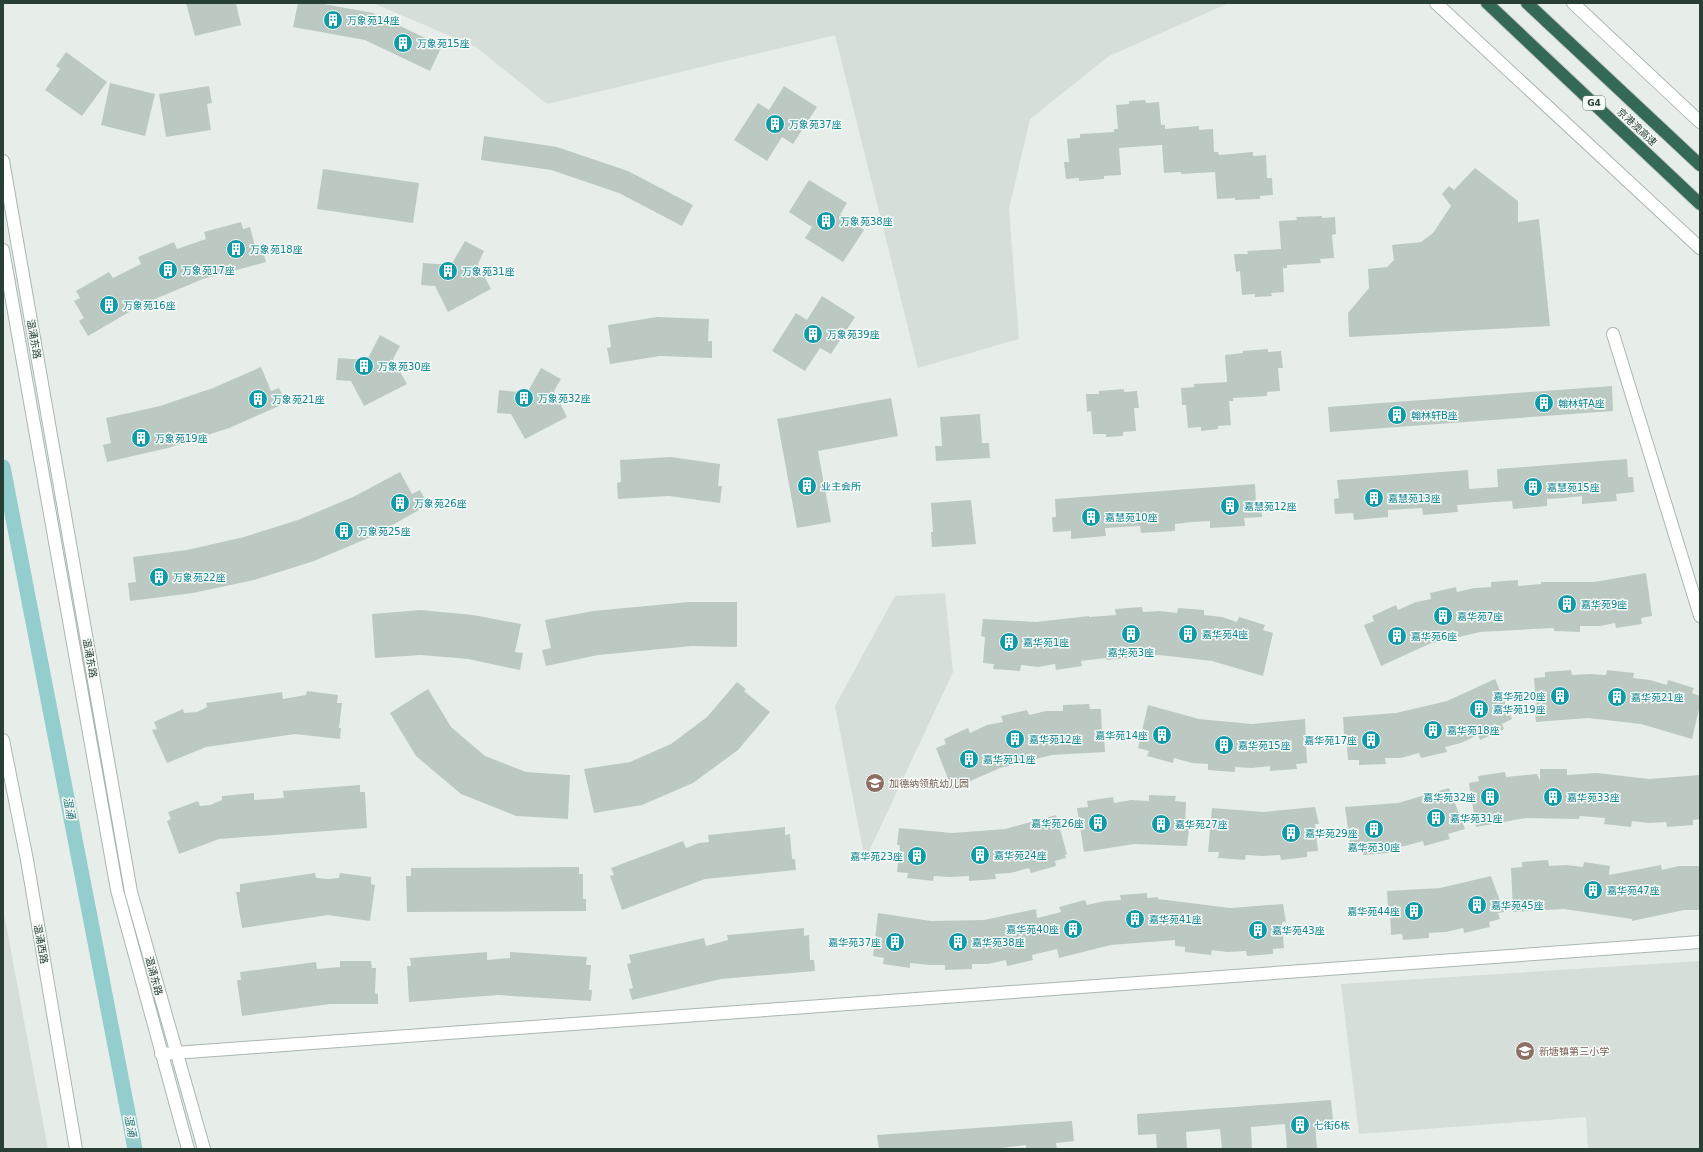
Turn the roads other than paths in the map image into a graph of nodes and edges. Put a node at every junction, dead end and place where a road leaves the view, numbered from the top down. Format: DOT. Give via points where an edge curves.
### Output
graph roads {
  1 [pos="1436,3"];
  2 [pos="1487,3"];
  3 [pos="1527,3"];
  4 [pos="1573,3"];
  5 [pos="1700,122"];
  6 [pos="3,161"];
  7 [pos="1700,164"];
  8 [pos="1700,204"];
  9 [pos="1700,248"];
  10 [pos="3,250"];
  11 [pos="1613,334"];
  12 [pos="1700,616"];
  13 [pos="3,740"];
  14 [pos="1700,942"];
  15 [pos="175,1053"];
  16 [pos="161,1054"];
  17 [pos="76,1149"];
  18 [pos="188,1149"];
  19 [pos="204,1149"];
  1 -- 9 [label="street"];
  2 -- 8 [label="highway, 京港澳高速 / G4"];
  3 -- 7 [label="highway, 京港澳高速 / G4"];
  4 -- 5 [label="street"];
  6 -- 15 [label="street, 温涌东路" via="131,892"];
  10 -- 16 [label="street, 温涌东路" via="117,890"];
  11 -- 12 [label="street"];
  13 -- 17 [label="street, 温涌西路" via="27,860"];
  14 -- 15 [label="street"];
  15 -- 16 [label="street"];
  15 -- 19 [label="street, 温涌东路"];
  16 -- 18 [label="street, 温涌东路"];
}
